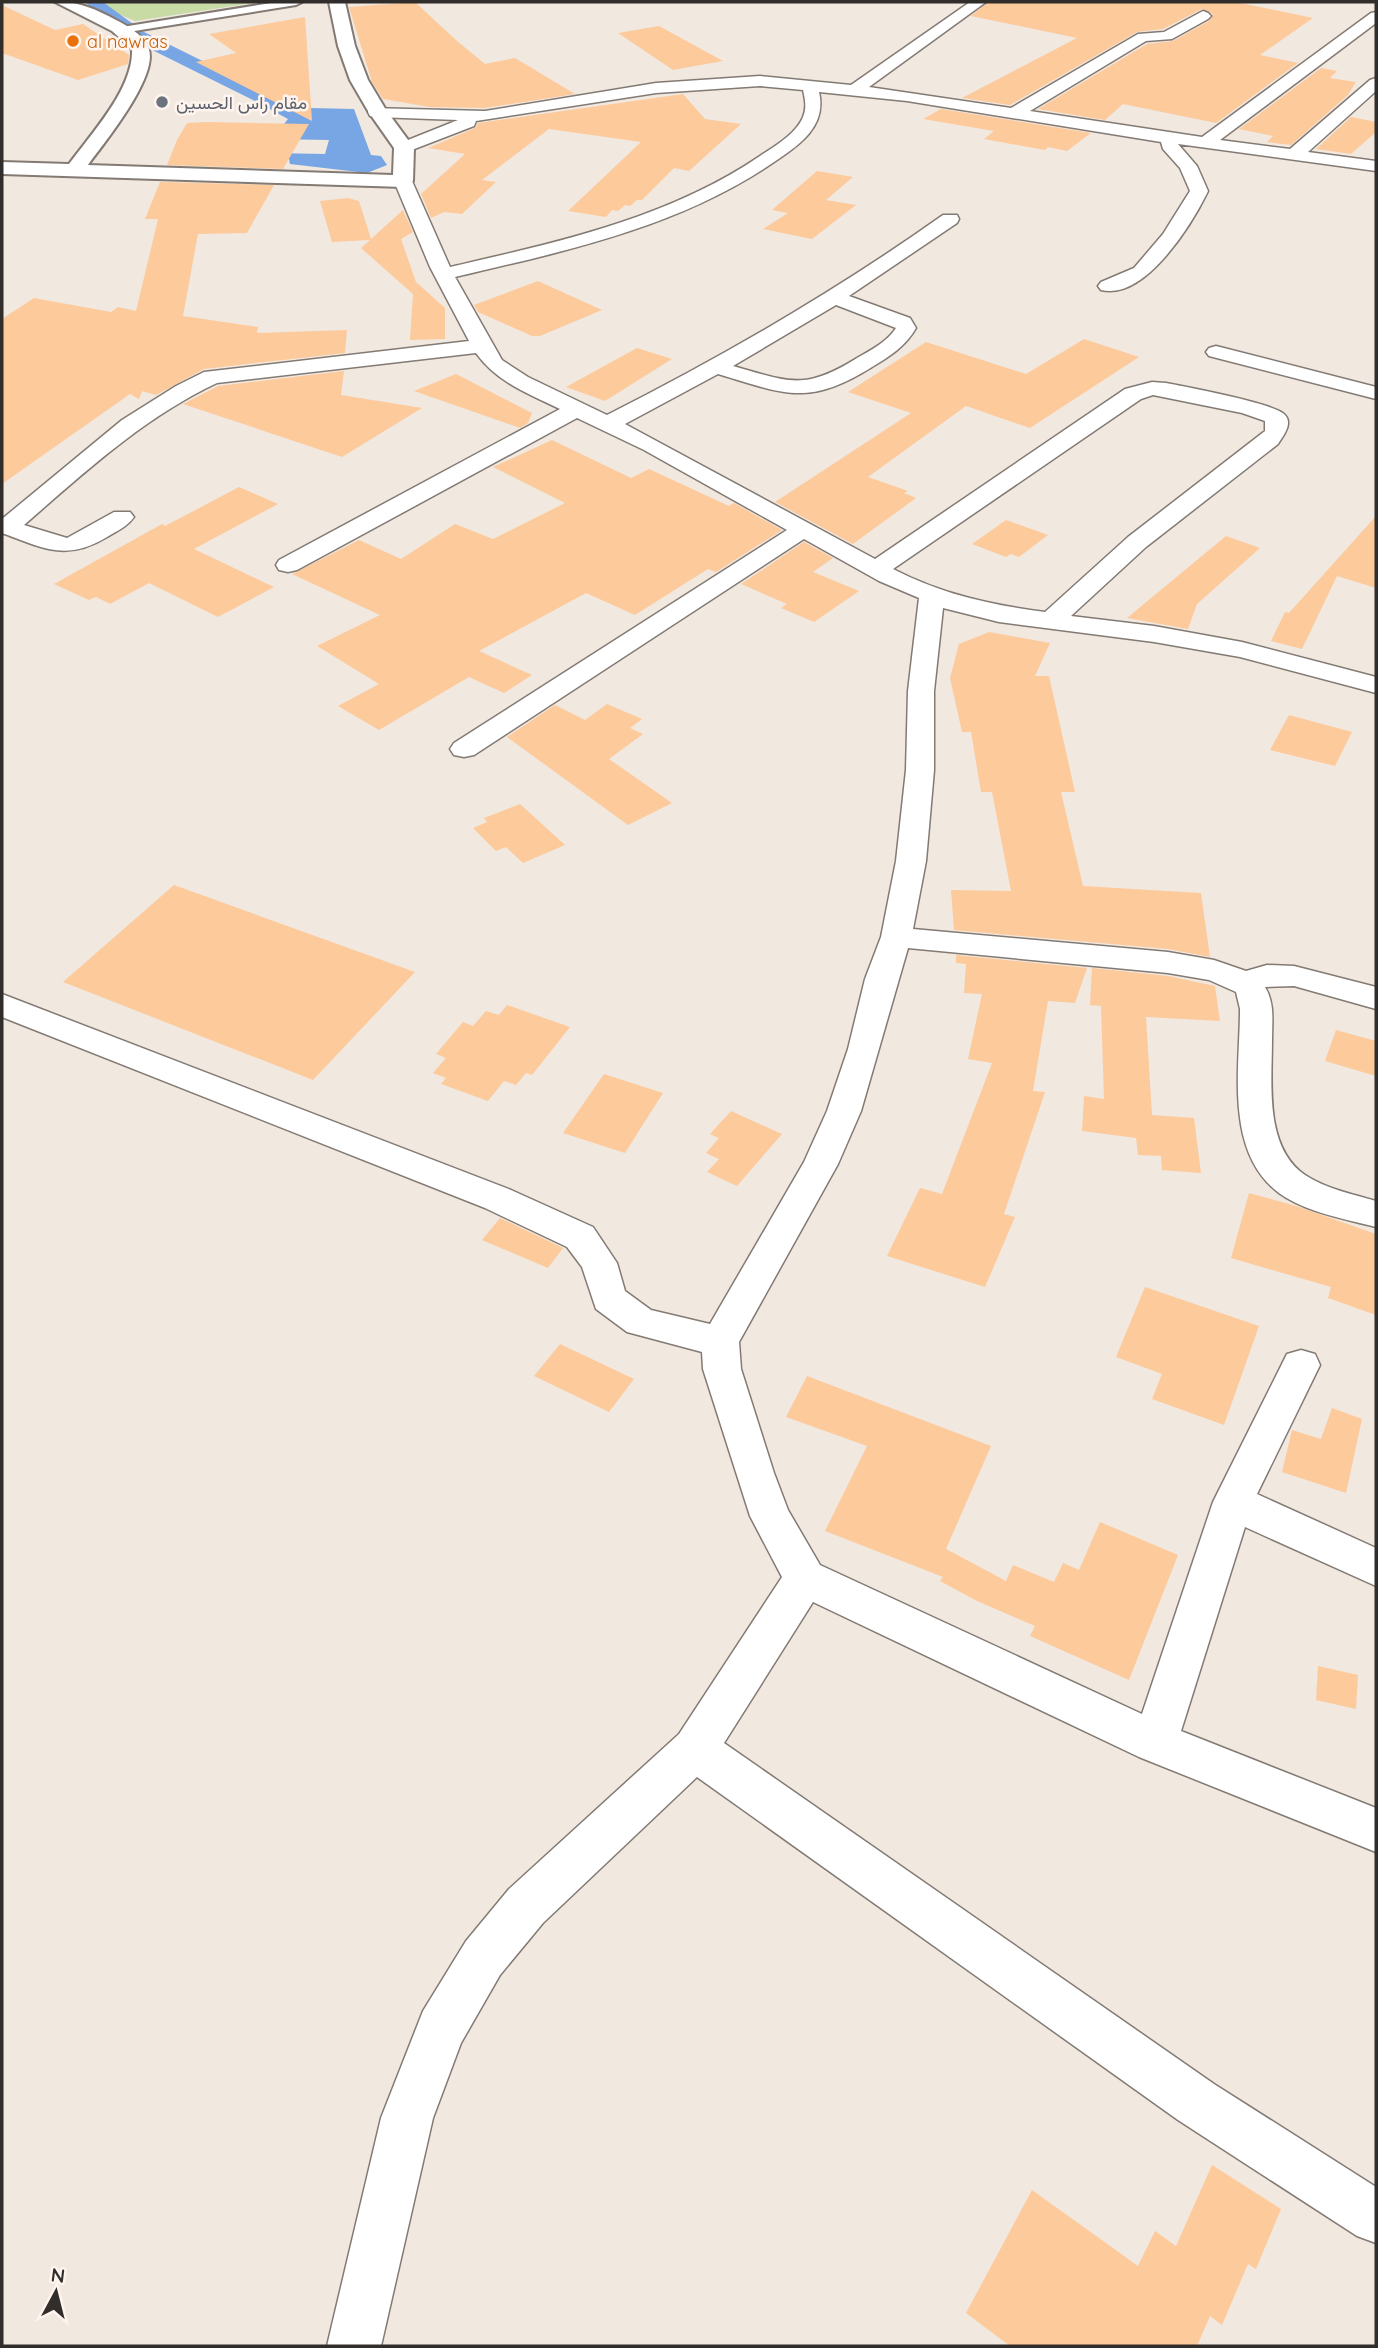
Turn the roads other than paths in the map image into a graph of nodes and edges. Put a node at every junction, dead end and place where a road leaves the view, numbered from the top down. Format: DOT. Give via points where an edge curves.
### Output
graph roads {
  1 [pos="63,2"];
  2 [pos="296,2"];
  3 [pos="337,2"];
  4 [pos="979,2"];
  5 [pos="1203,16"];
  6 [pos="1376,16"];
  7 [pos="122,30"];
  8 [pos="1376,83"];
  9 [pos="810,85"];
  10 [pos="855,90"];
  11 [pos="376,112"];
  12 [pos="1016,112"];
  13 [pos="485,116"];
  14 [pos="1170,138"];
  15 [pos="1205,143"];
  16 [pos="404,148"];
  17 [pos="1294,155"];
  18 [pos="1376,166"];
  19 [pos="2,168"];
  20 [pos="75,170"];
  21 [pos="403,181"];
  22 [pos="950,219"];
  23 [pos="444,274"];
  24 [pos="1108,286"];
  25 [pos="835,298"];
  26 [pos="482,346"];
  27 [pos="1216,352"];
  28 [pos="718,368"];
  29 [pos="1376,393"];
  30 [pos="575,410"];
  31 [pos="607,424"];
  32 [pos="122,517"];
  33 [pos="5,526"];
  34 [pos="804,528"];
  35 [pos="288,565"];
  36 [pos="875,569"];
  37 [pos="932,596"];
  38 [pos="1049,622"];
  39 [pos="1376,685"];
  40 [pos="464,749"];
  41 [pos="896,937"];
  42 [pos="1244,983"];
  43 [pos="1376,998"];
  44 [pos="2,1005"];
  45 [pos="1376,1214"];
  46 [pos="720,1342"];
  47 [pos="1301,1365"];
  48 [pos="1233,1502"];
  49 [pos="1376,1568"];
  50 [pos="805,1578"];
  51 [pos="1155,1742"];
  52 [pos="695,1749"];
  53 [pos="1376,1830"];
  54 [pos="1376,2217"];
  55 [pos="354,2346"];
  1 -- 7 [label="street"];
  2 -- 7 [label="street"];
  3 -- 11 [label="street" via="350,64"];
  4 -- 10 [label="street"];
  5 -- 12 [label="street" via="1167,36 1143,37"];
  6 -- 15 [label="street"];
  7 -- 20 [label="street" via="141,47 143,61 136,81"];
  8 -- 17 [label="street"];
  9 -- 10 [label="street"];
  9 -- 13 [label="street" via="700,83"];
  9 -- 23 [label="street" via="814,111 801,134 734,181 669,211 563,246"];
  10 -- 12 [label="street"];
  11 -- 13 [label="street"];
  11 -- 16 [label="street"];
  12 -- 14 [label="street"];
  13 -- 16 [label="street"];
  14 -- 15 [label="street"];
  14 -- 24 [label="street" via="1169,145 1188,166 1199,191 1194,204 1153,261 1135,276"];
  15 -- 17 [label="street"];
  16 -- 21 [label="street"];
  17 -- 18 [label="street"];
  19 -- 20 [label="street"];
  20 -- 21 [label="street"];
  21 -- 23 [label="street"];
  22 -- 25 [label="street"];
  23 -- 26 [label="street"];
  25 -- 28 [label="street"];
  25 -- 28 [label="street" via="903,322 903,335 856,368 809,388"];
  26 -- 30 [label="street" via="495,365"];
  26 -- 33 [label="street" via="212,377 180,390 139,418"];
  27 -- 29 [label="street"];
  28 -- 31 [label="street"];
  30 -- 31 [label="street"];
  30 -- 35 [label="street"];
  31 -- 34 [label="street"];
  32 -- 33 [label="street" via="69,547"];
  34 -- 36 [label="street"];
  34 -- 40 [label="street"];
  36 -- 37 [label="street"];
  36 -- 38 [label="street" via="1133,394 1166,388 1276,418 1270,439 1137,542"];
  37 -- 38 [label="street"];
  37 -- 41 [label="street" via="911,861"];
  38 -- 39 [label="street" via="1242,650"];
  41 -- 42 [label="street" via="1181,966"];
  41 -- 46 [label="street" via="844,1111 826,1153"];
  42 -- 43 [label="street" via="1267,975 1294,976"];
  42 -- 45 [label="street" via="1256,1002 1260,1136 1267,1156 1292,1184"];
  44 -- 46 [label="street" via="498,1199 580,1237 599,1263 608,1299 640,1322"];
  46 -- 50 [label="street" via="722,1369 754,1473"];
  47 -- 48 [label="street"];
  48 -- 49 [label="street"];
  48 -- 51 [label="street"];
  50 -- 51 [label="street"];
  50 -- 52 [label="street"];
  51 -- 53 [label="street"];
  52 -- 54 [label="street" via="1196,2102"];
  52 -- 55 [label="street" via="526,1906 483,1958 441,2029 407,2119"];
}
